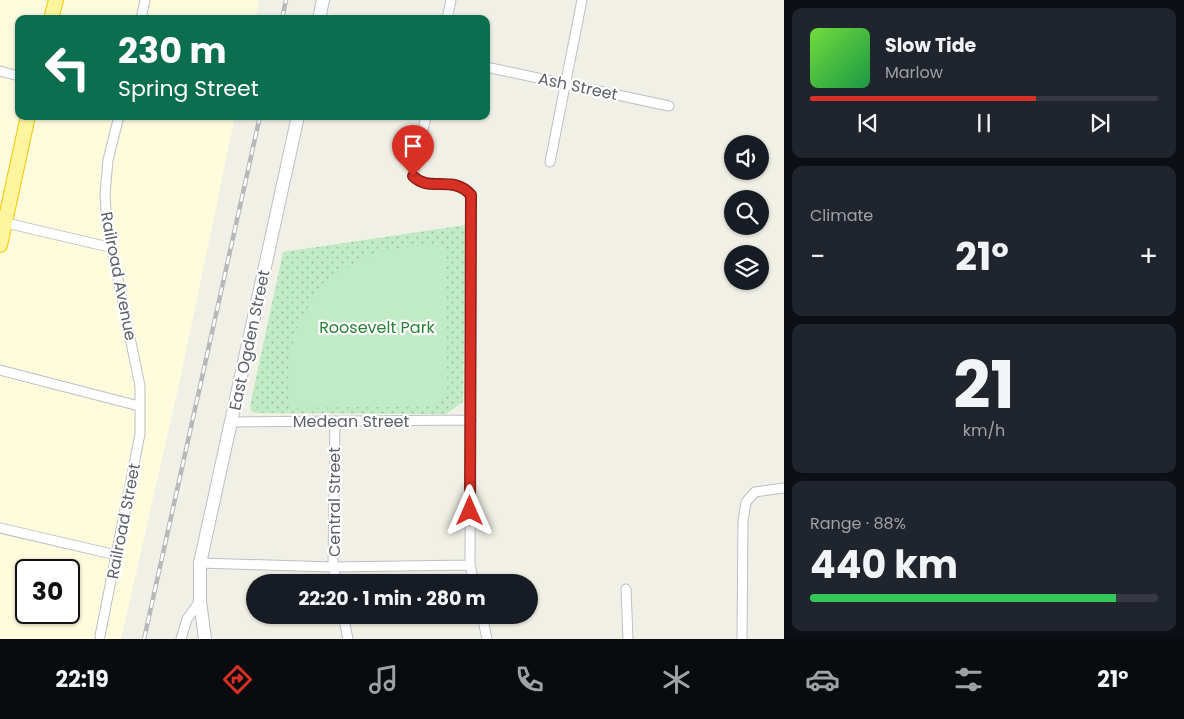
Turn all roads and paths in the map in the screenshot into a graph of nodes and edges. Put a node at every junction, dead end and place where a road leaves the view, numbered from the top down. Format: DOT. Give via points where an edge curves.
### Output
graph roads {
  1 [pos="56,0"];
  2 [pos="145,0"];
  3 [pos="323,0"];
  4 [pos="451,0"];
  5 [pos="582,0"];
  6 [pos="52,15"];
  7 [pos="142,15"];
  8 [pos="320,15"];
  9 [pos="448,15"];
  10 [pos="490,68"];
  11 [pos="0,71"];
  12 [pos="15,75"];
  13 [pos="566,84"];
  14 [pos="669,106"];
  15 [pos="27,120"];
  16 [pos="119,120"];
  17 [pos="297,120"];
  18 [pos="425,120"];
  19 [pos="550,162"];
  20 [pos="3,222"];
  21 [pos="0,245"];
  22 [pos="113,248"];
  23 [pos="0,370"];
  24 [pos="139,406"];
  25 [pos="471,420"];
  26 [pos="335,421"];
  27 [pos="231,422"];
  28 [pos="784,488"];
  29 [pos="0,528"];
  30 [pos="116,555"];
  31 [pos="200,563"];
  32 [pos="470,565"];
  33 [pos="333,567"];
  34 [pos="334,574"];
  35 [pos="472,574"];
  36 [pos="626,589"];
  37 [pos="200,601"];
  38 [pos="345,624"];
  39 [pos="484,624"];
  40 [pos="100,636"];
  41 [pos="180,639"];
  42 [pos="205,639"];
  43 [pos="348,639"];
  44 [pos="487,639"];
  45 [pos="628,639"];
  46 [pos="742,639"];
  1 -- 6 [label="highway"];
  2 -- 7 [label="street"];
  3 -- 8 [label="main road"];
  4 -- 9 [label="street"];
  5 -- 13 [label="street"];
  10 -- 13 [label="street, Ash Street"];
  11 -- 12 [label="street"];
  13 -- 14 [label="street, Ash Street"];
  13 -- 19 [label="street"];
  15 -- 20 [label="highway"];
  16 -- 22 [label="street, Railroad Avenue" via="108,160 105,194 107,226"];
  17 -- 27 [label="main road, East Ogden Street"];
  18 -- 25 [label="street" via="413,176 424,183 459,185 471,195"];
  20 -- 21 [label="highway"];
  20 -- 22 [label="street"];
  22 -- 24 [label="street, Railroad Avenue" via="140,386"];
  23 -- 24 [label="street"];
  24 -- 30 [label="street, Railroad Street" via="140,434"];
  25 -- 26 [label="street, Medean Street"];
  25 -- 32 [label="street"];
  26 -- 27 [label="street, Medean Street"];
  26 -- 33 [label="street, Central Street"];
  27 -- 31 [label="main road, East Ogden Street"];
  28 -- 46 [label="street" via="755,492 746,502"];
  29 -- 30 [label="street"];
  30 -- 40 [label="street, Railroad Street"];
  31 -- 33 [label="street"];
  31 -- 37 [label="main road, East Ogden Street"];
  32 -- 33 [label="street"];
  32 -- 35 [label="street"];
  33 -- 34 [label="street, Central Street"];
  36 -- 45 [label="street"];
  37 -- 41 [label="street" via="187,619"];
  37 -- 42 [label="main road, East Ogden Street"];
  38 -- 43 [label="street"];
  39 -- 44 [label="street"];
}
